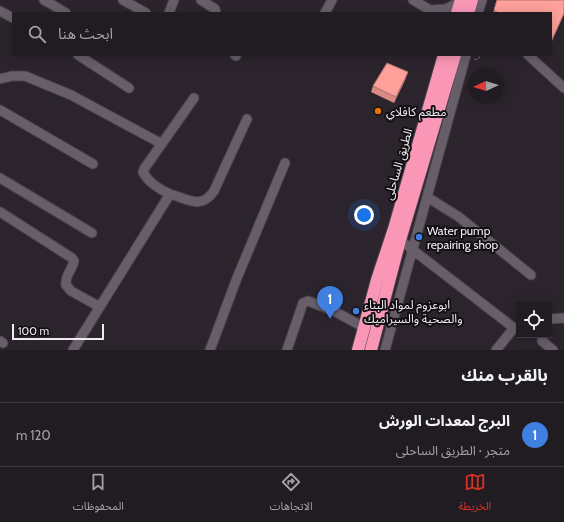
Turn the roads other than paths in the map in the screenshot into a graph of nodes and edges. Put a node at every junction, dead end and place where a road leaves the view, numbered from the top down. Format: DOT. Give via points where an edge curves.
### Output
graph roads {
  1 [pos="44,0"];
  2 [pos="123,0"];
  3 [pos="174,0"];
  4 [pos="201,0"];
  5 [pos="332,0"];
  6 [pos="413,0"];
  7 [pos="472,0"];
  8 [pos="482,0"];
  9 [pos="459,5"];
  10 [pos="0,11"];
  11 [pos="433,11"];
  12 [pos="64,12"];
  13 [pos="144,12"];
  14 [pos="169,12"];
  15 [pos="216,12"];
  16 [pos="326,12"];
  17 [pos="468,12"];
  18 [pos="478,12"];
  19 [pos="12,17"];
  20 [pos="80,56"];
  21 [pos="444,56"];
  22 [pos="455,56"];
  23 [pos="529,56"];
  24 [pos="469,57"];
  25 [pos="0,78"];
  26 [pos="129,88"];
  27 [pos="564,88"];
  28 [pos="194,98"];
  29 [pos="0,110"];
  30 [pos="247,118"];
  31 [pos="162,144"];
  32 [pos="286,163"];
  33 [pos="93,164"];
  34 [pos="0,178"];
  35 [pos="170,194"];
  36 [pos="427,197"];
  37 [pos="0,212"];
  38 [pos="92,233"];
  39 [pos="400,240"];
  40 [pos="412,249"];
  41 [pos="531,275"];
  42 [pos="100,307"];
  43 [pos="564,318"];
  44 [pos="552,319"];
  45 [pos="516,327"];
  46 [pos="365,328"];
  47 [pos="542,341"];
  48 [pos="73,350"];
  49 [pos="210,350"];
  50 [pos="287,350"];
  51 [pos="358,350"];
  52 [pos="371,350"];
  53 [pos="385,350"];
  54 [pos="496,350"];
  55 [pos="553,350"];
  1 -- 12 [label="street"];
  2 -- 13 [label="street"];
  3 -- 14 [label="street"];
  4 -- 15 [label="street"];
  5 -- 16 [label="street"];
  6 -- 11 [label="street"];
  7 -- 17 [label="highway"];
  8 -- 18 [label="street"];
  9 -- 11 [label="street"];
  10 -- 19 [label="street"];
  20 -- 26 [label="street"];
  21 -- 46 [label="highway, الطريق الساحلى"];
  22 -- 39 [label="highway, الطريق الساحلى"];
  23 -- 27 [label="street"];
  24 -- 36 [label="street"];
  25 -- 31 [label="street" via="25,76 71,95"];
  28 -- 31 [label="street"];
  29 -- 33 [label="street"];
  30 -- 35 [label="street" via="214,191 207,200 190,201"];
  31 -- 35 [label="street" via="143,172 156,186"];
  32 -- 49 [label="street" via="237,278"];
  34 -- 38 [label="street"];
  35 -- 42 [label="street"];
  36 -- 40 [label="street"];
  36 -- 41 [label="street" via="459,217"];
  37 -- 42 [label="street" via="72,258 74,265 68,273 66,285 71,291"];
  39 -- 40 [label="street"];
  39 -- 52 [label="highway, الطريق الساحلى"];
  40 -- 45 [label="street"];
  40 -- 53 [label="street"];
  42 -- 48 [label="street"];
  43 -- 44 [label="street"];
  45 -- 54 [label="street"];
  46 -- 50 [label="street" via="334,311 308,301 303,303"];
  46 -- 51 [label="highway, الطريق الساحلى"];
  47 -- 55 [label="street"];
}
